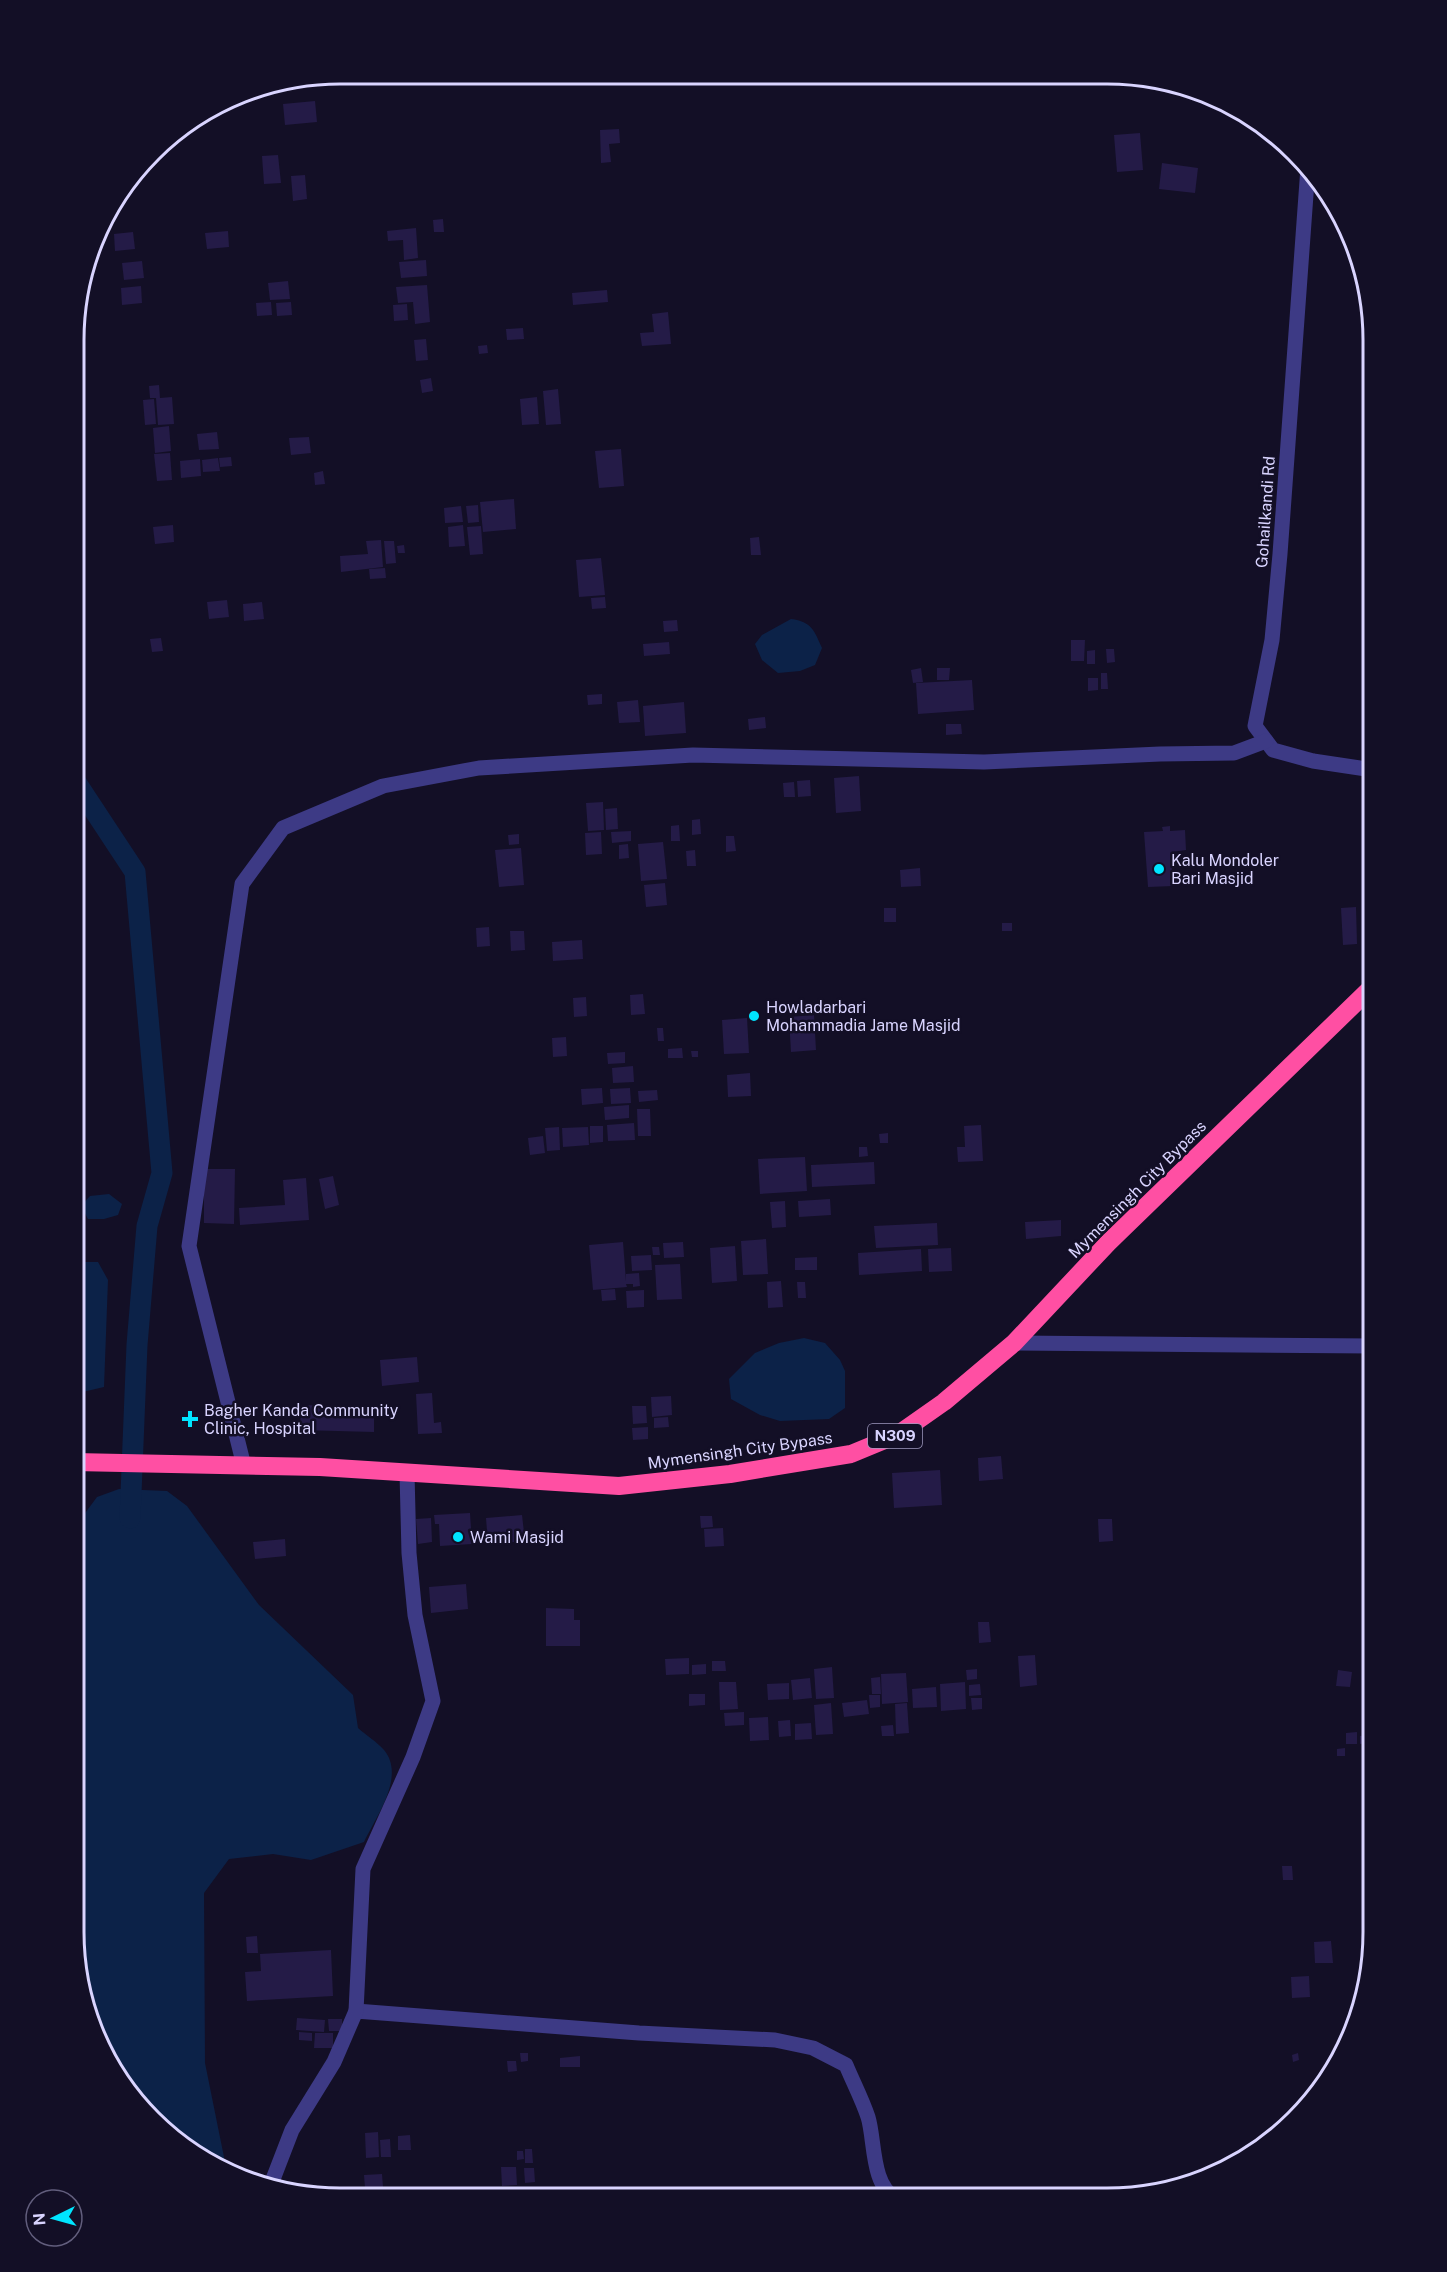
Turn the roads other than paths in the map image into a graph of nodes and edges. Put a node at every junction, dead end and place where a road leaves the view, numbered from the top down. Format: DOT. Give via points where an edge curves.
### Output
graph roads {
  1 [pos="1307,180"];
  2 [pos="1266,741"];
  3 [pos="1363,768"];
  4 [pos="1363,996"];
  5 [pos="1014,1343"];
  6 [pos="1363,1346"];
  7 [pos="84,1462"];
  8 [pos="244,1466"];
  9 [pos="407,1473"];
  10 [pos="356,2011"];
  11 [pos="273,2179"];
  12 [pos="886,2188"];
  1 -- 2 [label="street, Gohailkandi Rd" via="1272,640 1255,726"];
  2 -- 3 [label="street" via="1273,750"];
  2 -- 8 [label="street" via="1234,753 984,762 693,755 479,768 383,786 283,828 242,884 189,1246"];
  4 -- 5 [label="highway, Mymensingh City Bypass / N309" via="1108,1243"];
  5 -- 6 [label="street"];
  5 -- 9 [label="highway, Mymensingh City Bypass / N309" via="944,1402 897,1435 850,1454 730,1474 619,1486"];
  7 -- 8 [label="highway, Mymensingh City Bypass"];
  8 -- 9 [label="highway, Mymensingh City Bypass / N309"];
  9 -- 10 [label="street" via="415,1615 433,1701 413,1757 363,1869"];
  10 -- 11 [label="street" via="334,2062 292,2130"];
  10 -- 12 [label="street" via="775,2040 813,2048 846,2065 868,2118 875,2166"];
}
